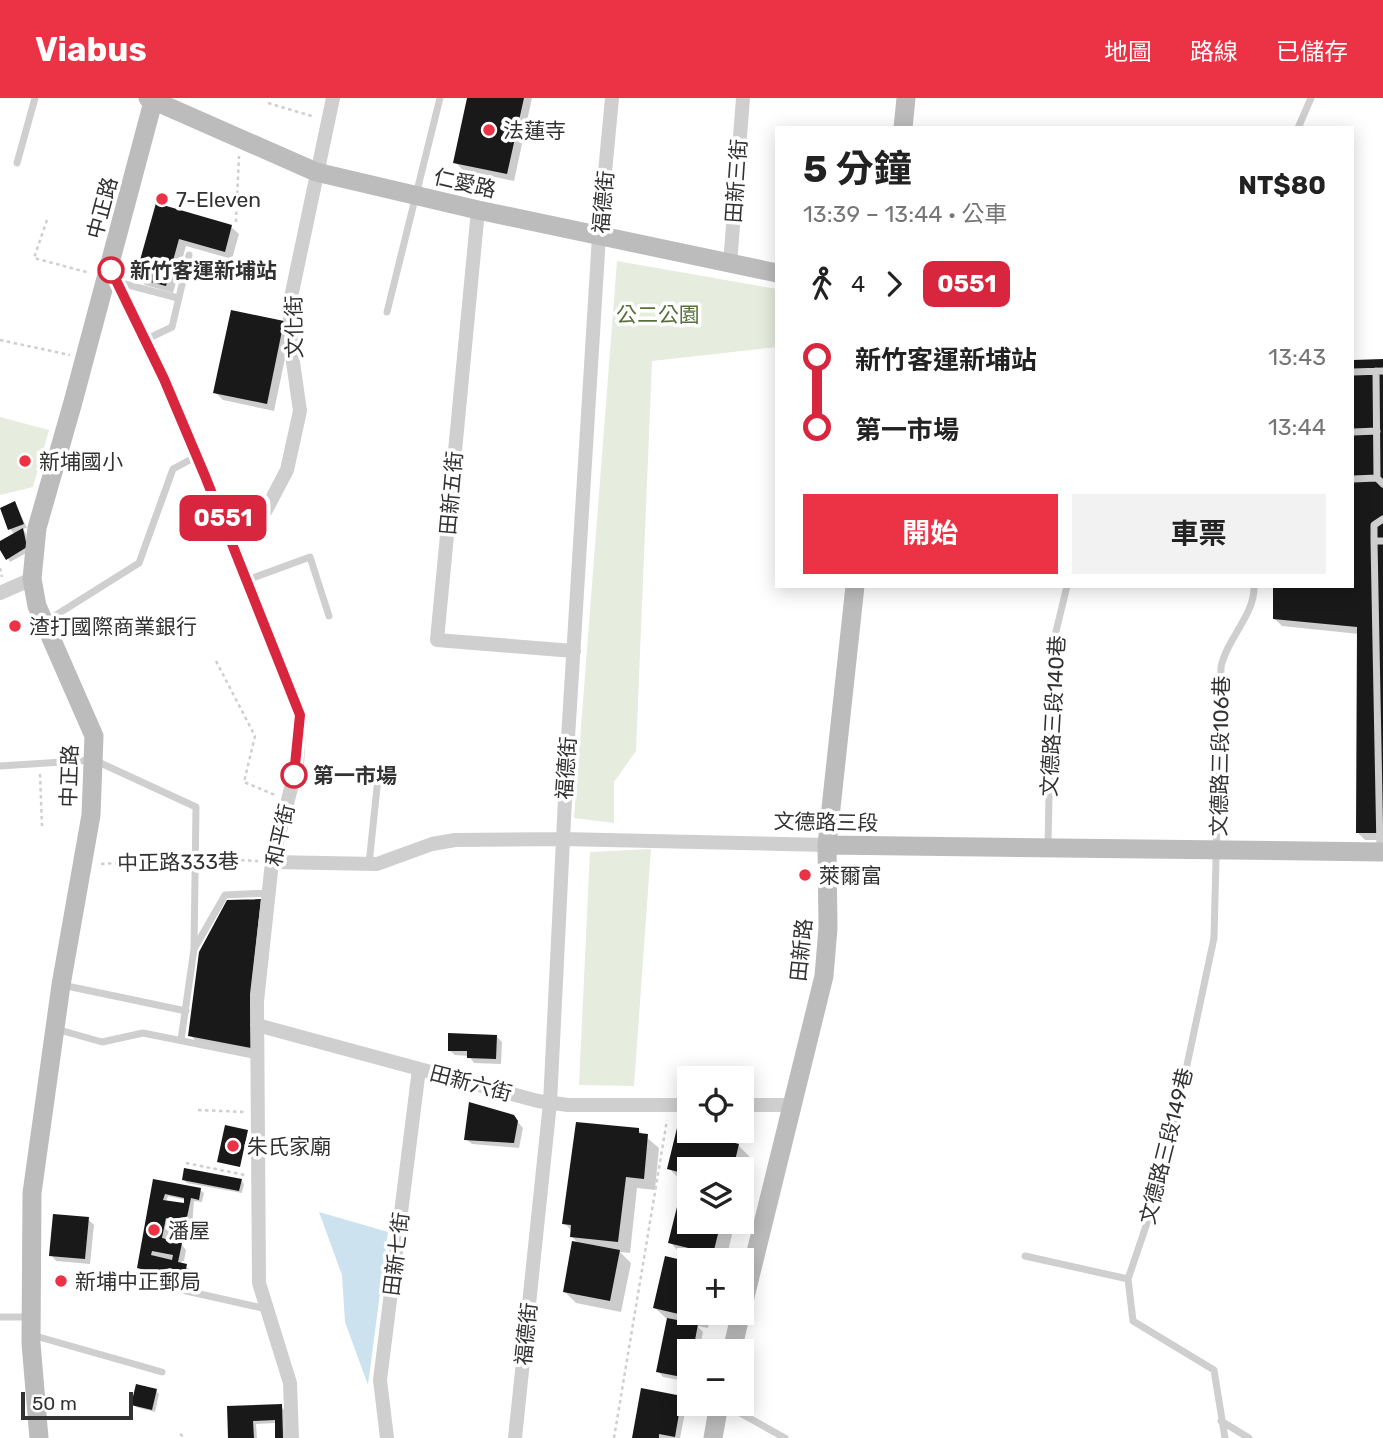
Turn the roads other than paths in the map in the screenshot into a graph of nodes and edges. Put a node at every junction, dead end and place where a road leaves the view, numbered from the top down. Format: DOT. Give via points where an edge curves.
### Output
graph roads {
  1 [pos="35,98"];
  2 [pos="333,98"];
  3 [pos="440,98"];
  4 [pos="612,98"];
  5 [pos="743,98"];
  6 [pos="905,98"];
  7 [pos="1311,98"];
  8 [pos="152,99"];
  9 [pos="903,126"];
  10 [pos="1299,126"];
  11 [pos="17,163"];
  12 [pos="316,172"];
  13 [pos="416,195"];
  14 [pos="478,210"];
  15 [pos="600,236"];
  16 [pos="189,255"];
  17 [pos="730,264"];
  18 [pos="775,273"];
  19 [pos="111,276"];
  20 [pos="178,298"];
  21 [pos="387,312"];
  22 [pos="145,340"];
  23 [pos="1379,371"];
  24 [pos="1354,372"];
  25 [pos="1377,431"];
  26 [pos="1354,432"];
  27 [pos="197,457"];
  28 [pos="1354,479"];
  29 [pos="1380,481"];
  30 [pos="1383,519"];
  31 [pos="228,530"];
  32 [pos="1379,541"];
  33 [pos="32,579"];
  34 [pos="247,580"];
  35 [pos="855,588"];
  36 [pos="1067,588"];
  37 [pos="1254,588"];
  38 [pos="0,593"];
  39 [pos="329,616"];
  40 [pos="44,622"];
  41 [pos="574,651"];
  42 [pos="94,760"];
  43 [pos="0,766"];
  44 [pos="378,778"];
  45 [pos="1380,802"];
  46 [pos="562,839"];
  47 [pos="827,845"];
  48 [pos="1048,848"];
  49 [pos="1218,849"];
  50 [pos="1382,852"];
  51 [pos="272,862"];
  52 [pos="369,864"];
  53 [pos="268,893"];
  54 [pos="194,949"];
  55 [pos="61,985"];
  56 [pos="186,1011"];
  57 [pos="257,1025"];
  58 [pos="55,1029"];
  59 [pos="181,1040"];
  60 [pos="257,1056"];
  61 [pos="419,1069"];
  62 [pos="550,1103"];
  63 [pos="677,1105"];
  64 [pos="754,1105"];
  65 [pos="792,1105"];
  66 [pos="1025,1256"];
  67 [pos="754,1262"];
  68 [pos="1128,1279"];
  69 [pos="182,1290"];
  70 [pos="267,1309"];
  71 [pos="0,1317"];
  72 [pos="31,1326"];
  73 [pos="162,1372"];
  74 [pos="718,1416"];
  75 [pos="744,1416"];
  76 [pos="1221,1421"];
  77 [pos="39,1438"];
  78 [pos="292,1438"];
  79 [pos="387,1438"];
  80 [pos="515,1438"];
  81 [pos="713,1438"];
  82 [pos="785,1438"];
  83 [pos="1225,1438"];
  84 [pos="1249,1438"];
  1 -- 11 [label="lane"];
  2 -- 12 [label="street, 文化街"];
  3 -- 13 [label="lane"];
  4 -- 15 [label="street, 福德街"];
  5 -- 17 [label="street, 田新三街"];
  6 -- 9 [label="main road"];
  7 -- 10 [label="lane"];
  8 -- 12 [label="main road, 仁愛路"];
  8 -- 19 [label="main road, 中正路"];
  12 -- 13 [label="main road, 仁愛路"];
  12 -- 31 [label="street, 文化街" via="290,302 300,411 288,470 266,510"];
  13 -- 14 [label="main road, 仁愛路"];
  13 -- 21 [label="lane"];
  14 -- 15 [label="main road, 仁愛路"];
  14 -- 41 [label="street, 田新五街" via="437,640"];
  15 -- 17 [label="main road, 仁愛路"];
  15 -- 41 [label="street, 福德街"];
  16 -- 20 [label="lane"];
  17 -- 18 [label="main road, 仁愛路"];
  19 -- 20 [label="lane"];
  19 -- 22 [label="street, 和平街"];
  19 -- 33 [label="main road, 中正路" via="83,358 37,528"];
  20 -- 22 [label="lane" via="172,327"];
  22 -- 27 [label="street, 和平街"];
  23 -- 24 [label="lane"];
  23 -- 25 [label="lane"];
  25 -- 26 [label="lane"];
  25 -- 29 [label="lane"];
  27 -- 31 [label="street, 和平街"];
  27 -- 40 [label="lane" via="173,469 139,563"];
  28 -- 29 [label="lane"];
  30 -- 32 [label="lane" via="1374,526"];
  31 -- 34 [label="street, 和平街"];
  32 -- 45 [label="lane"];
  33 -- 38 [label="street"];
  33 -- 40 [label="main road, 中正路"];
  34 -- 39 [label="lane" via="310,557"];
  34 -- 51 [label="street, 和平街" via="300,715 297,765"];
  35 -- 47 [label="main road, 田新路"];
  36 -- 48 [label="lane, 文德路三段140巷" via="1052,648"];
  37 -- 49 [label="lane, 文德路三段106巷" via="1254,598 1221,667"];
  40 -- 42 [label="main road, 中正路" via="94,736"];
  41 -- 46 [label="street, 福德街"];
  42 -- 43 [label="lane"];
  42 -- 54 [label="lane" via="196,807"];
  42 -- 55 [label="main road, 中正路" via="84,865"];
  44 -- 52 [label="lane"];
  45 -- 50 [label="lane"];
  46 -- 47 [label="street, 文德路三段"];
  46 -- 52 [label="street, 文德路三段" via="455,840"];
  46 -- 62 [label="street, 福德街"];
  47 -- 48 [label="main road, 文德路三段"];
  47 -- 65 [label="main road, 田新路" via="824,976"];
  48 -- 49 [label="main road, 文德路三段"];
  49 -- 50 [label="main road, 文德路三段"];
  49 -- 68 [label="lane, 文德路三段149巷" via="1214,938 1164,1173"];
  51 -- 52 [label="street, 文德路三段"];
  51 -- 53 [label="street, 和平街"];
  53 -- 54 [label="lane" via="225,895"];
  53 -- 57 [label="street, 和平街"];
  54 -- 56 [label="lane"];
  55 -- 56 [label="lane"];
  55 -- 58 [label="main road, 中正路"];
  56 -- 59 [label="lane"];
  57 -- 60 [label="street, 和平街"];
  57 -- 61 [label="street, 田新六街"];
  58 -- 59 [label="lane" via="102,1042 143,1033"];
  58 -- 72 [label="main road, 中正路" via="32,1193"];
  59 -- 60 [label="lane"];
  60 -- 70 [label="street, 和平街" via="260,1283"];
  61 -- 62 [label="street, 田新六街"];
  61 -- 79 [label="street, 田新七街" via="380,1380"];
  62 -- 63 [label="street, 田新六街"];
  62 -- 80 [label="street, 福德街"];
  64 -- 65 [label="street"];
  65 -- 67 [label="main road, 田新路"];
  66 -- 68 [label="lane"];
  68 -- 76 [label="lane, 文德路三段149巷" via="1133,1321 1214,1370"];
  69 -- 70 [label="lane"];
  70 -- 78 [label="street, 和平街" via="290,1383"];
  71 -- 72 [label="lane"];
  72 -- 73 [label="lane"];
  72 -- 77 [label="main road, 中正路"];
  74 -- 81 [label="main road"];
  75 -- 82 [label="lane"];
  76 -- 83 [label="lane, 文德路三段149巷"];
  76 -- 84 [label="lane"];
}
